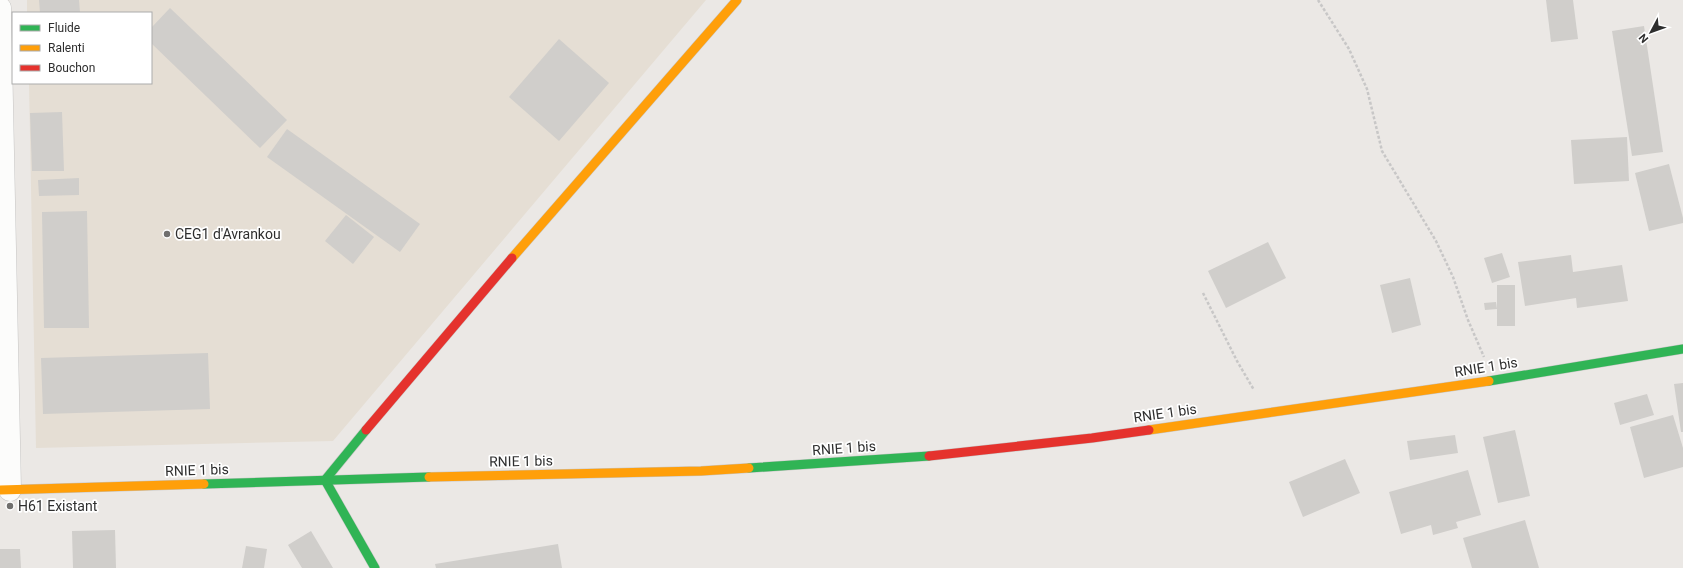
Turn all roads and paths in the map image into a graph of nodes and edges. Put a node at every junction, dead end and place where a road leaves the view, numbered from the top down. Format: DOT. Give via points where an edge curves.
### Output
graph roads {
  1 [pos="737,0"];
  2 [pos="1318,0"];
  3 [pos="0,8"];
  4 [pos="1204,293"];
  5 [pos="1683,349"];
  6 [pos="1494,380"];
  7 [pos="1267,412"];
  8 [pos="325,480"];
  9 [pos="5,490"];
  10 [pos="375,568"];
  1 -- 8 [label="main road" via="483,291"];
  2 -- 6 [label="path" via="1349,49 1367,89 1382,151 1436,242 1453,277"];
  3 -- 9 [label="street"];
  4 -- 7 [label="path" via="1237,361"];
  5 -- 6 [label="main road, RNIE 1 bis"];
  6 -- 7 [label="main road, RNIE 1 bis"];
  7 -- 8 [label="main road, RNIE 1 bis" via="1092,438 947,455 701,471"];
  8 -- 9 [label="main road, RNIE 1 bis"];
  8 -- 10 [label="main road"];
}
